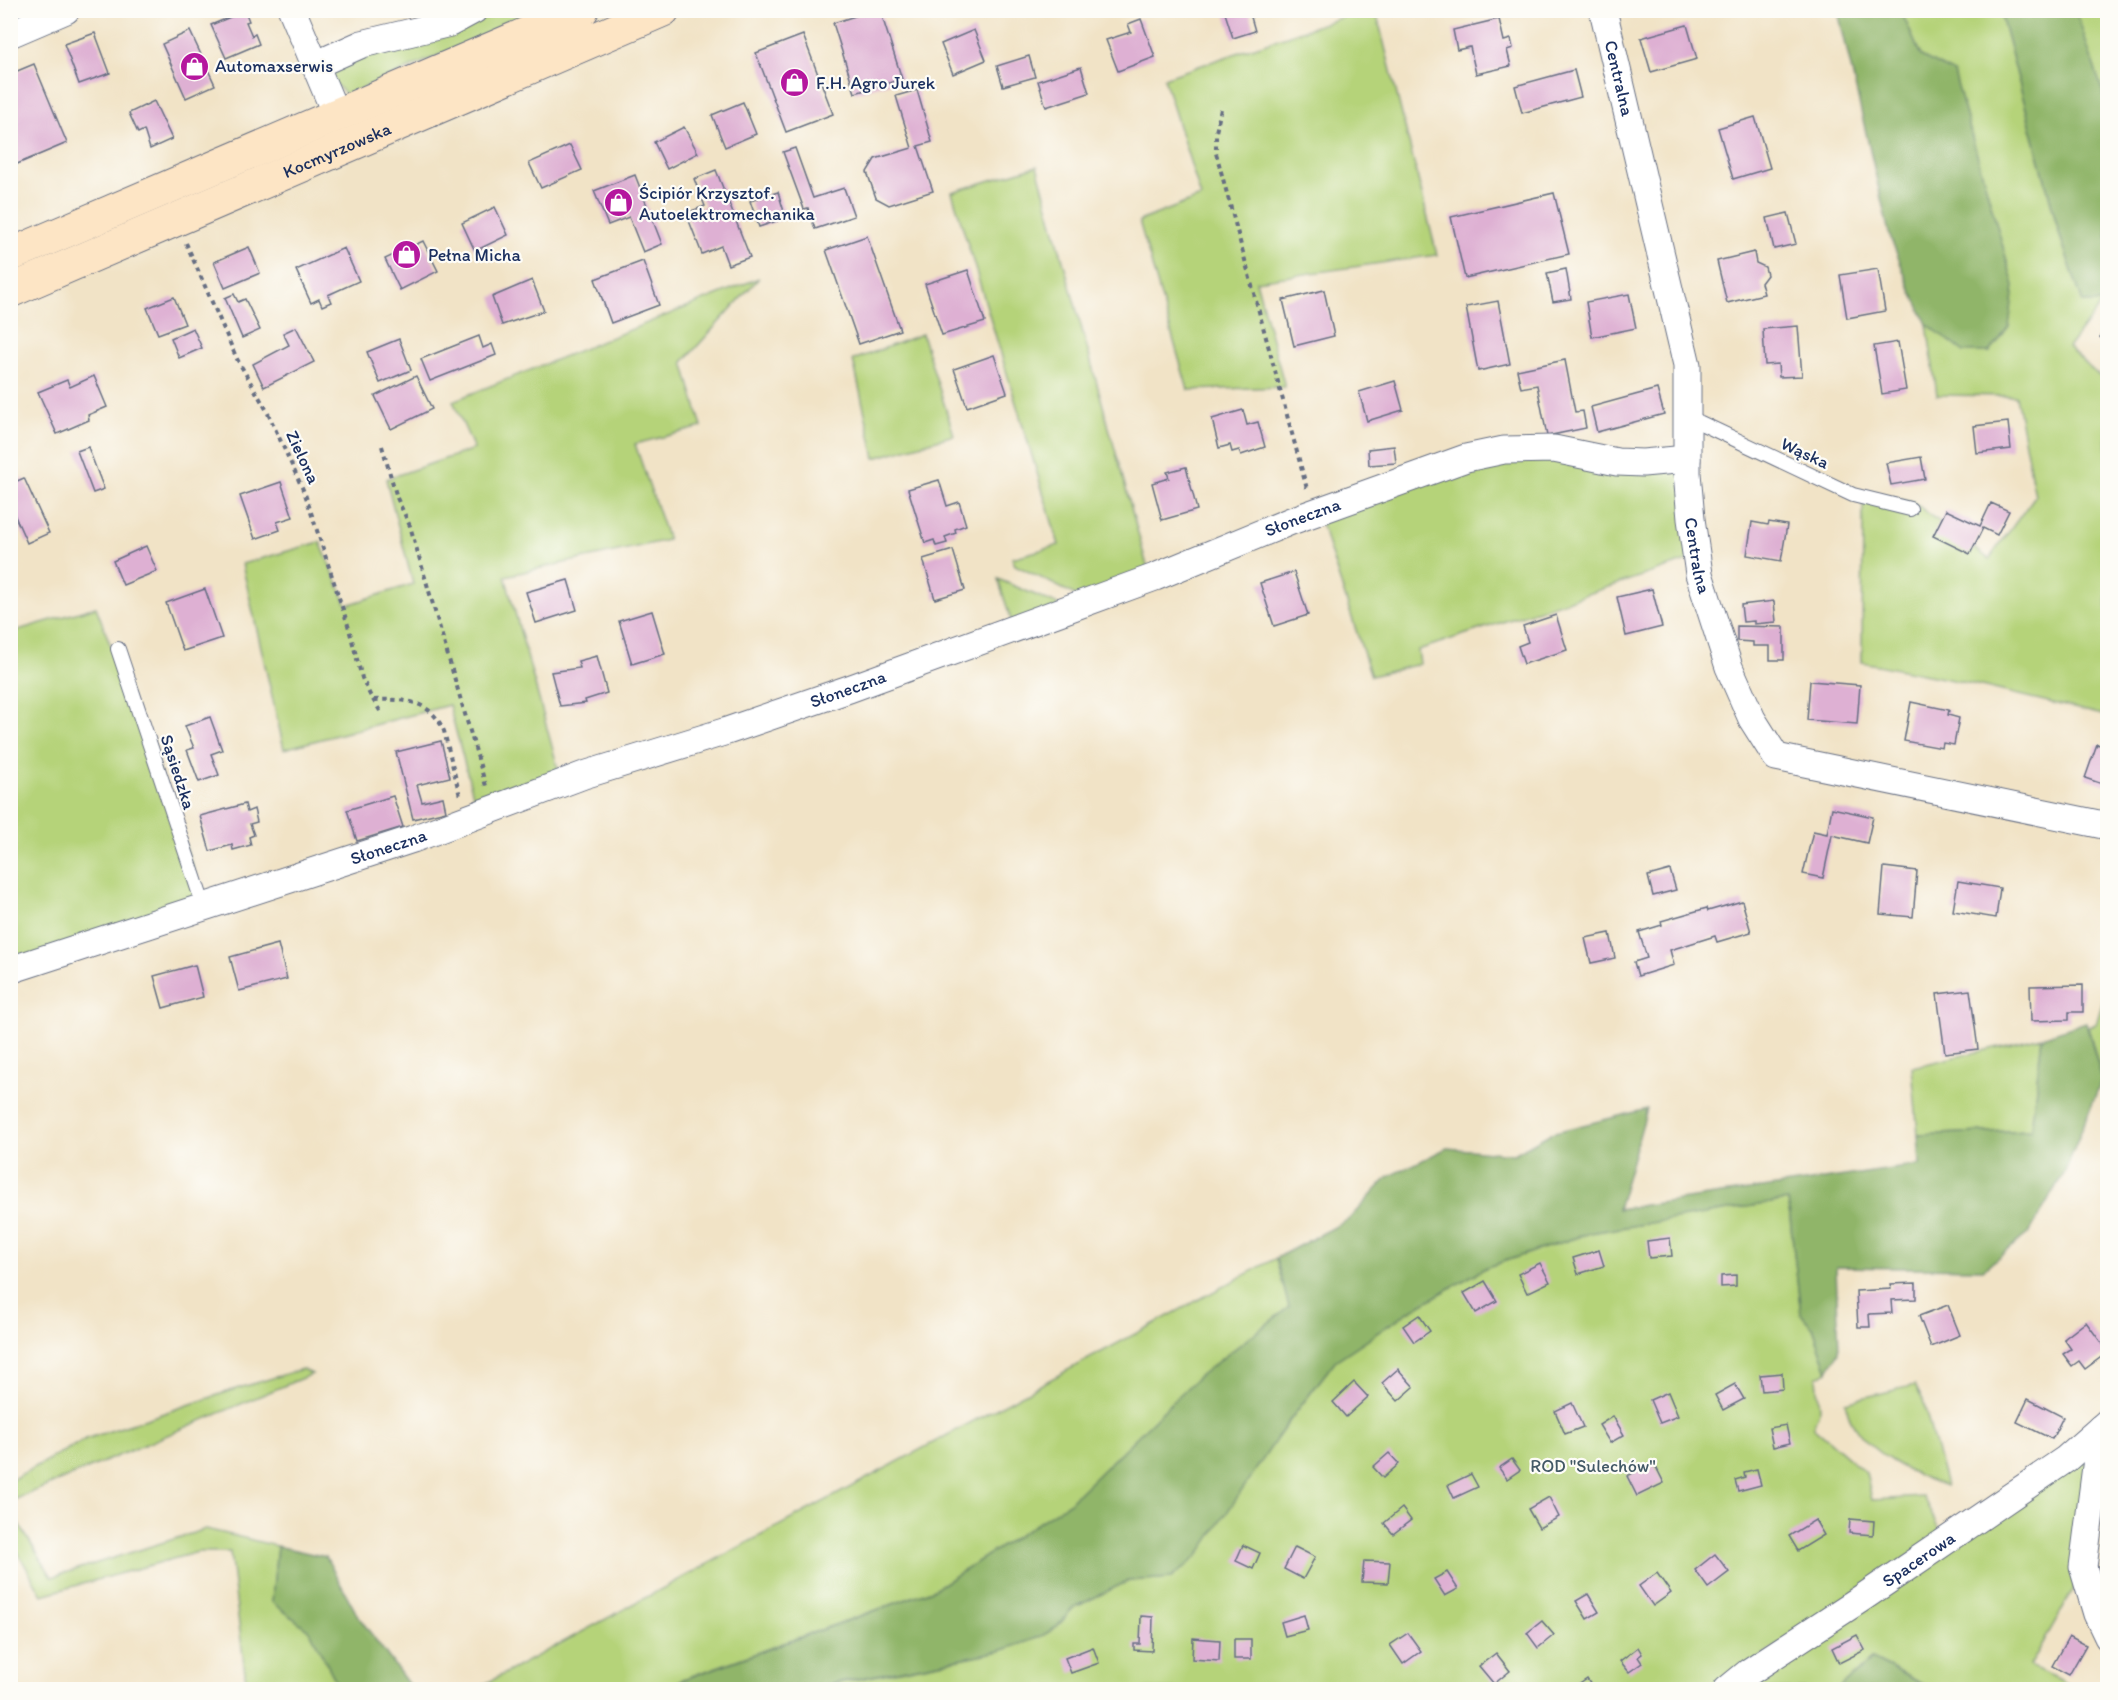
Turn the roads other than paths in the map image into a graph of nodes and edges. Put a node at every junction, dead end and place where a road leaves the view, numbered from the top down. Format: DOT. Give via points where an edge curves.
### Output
graph roads {
  1 [pos="66,10"];
  2 [pos="292,10"];
  3 [pos="474,10"];
  4 [pos="582,10"];
  5 [pos="663,10"];
  6 [pos="1603,10"];
  7 [pos="10,34"];
  8 [pos="315,65"];
  9 [pos="337,117"];
  10 [pos="10,255"];
  11 [pos="10,291"];
  12 [pos="1688,417"];
  13 [pos="1687,459"];
  14 [pos="1910,509"];
  15 [pos="118,649"];
  16 [pos="2108,826"];
  17 [pos="204,907"];
  18 [pos="10,970"];
  19 [pos="2104,1425"];
  20 [pos="2108,1637"];
  21 [pos="1727,1689"];
  1 -- 7 [label="street"];
  2 -- 8 [label="street"];
  3 -- 8 [label="street" via="450,23 362,44"];
  4 -- 9 [label="main road, Kocmyrzowska"];
  5 -- 11 [label="main road, Kocmyrzowska"];
  6 -- 12 [label="street, Centralna" via="1687,365"];
  8 -- 9 [label="street"];
  9 -- 10 [label="main road, Kocmyrzowska"];
  12 -- 13 [label="street, Centralna"];
  12 -- 14 [label="lane, Wąska" via="1854,495"];
  13 -- 16 [label="street, Centralna" via="1699,574 1730,667 1752,719 1776,757"];
  13 -- 17 [label="street, Słoneczna" via="1617,462 1554,449 1504,450 1466,458 849,689 584,775 466,820"];
  15 -- 17 [label="lane, Sąsiedzka"];
  17 -- 18 [label="street, Słoneczna"];
  19 -- 20 [label="street" via="2083,1567"];
  19 -- 21 [label="street, Spacerowa" via="2066,1459"];
}
